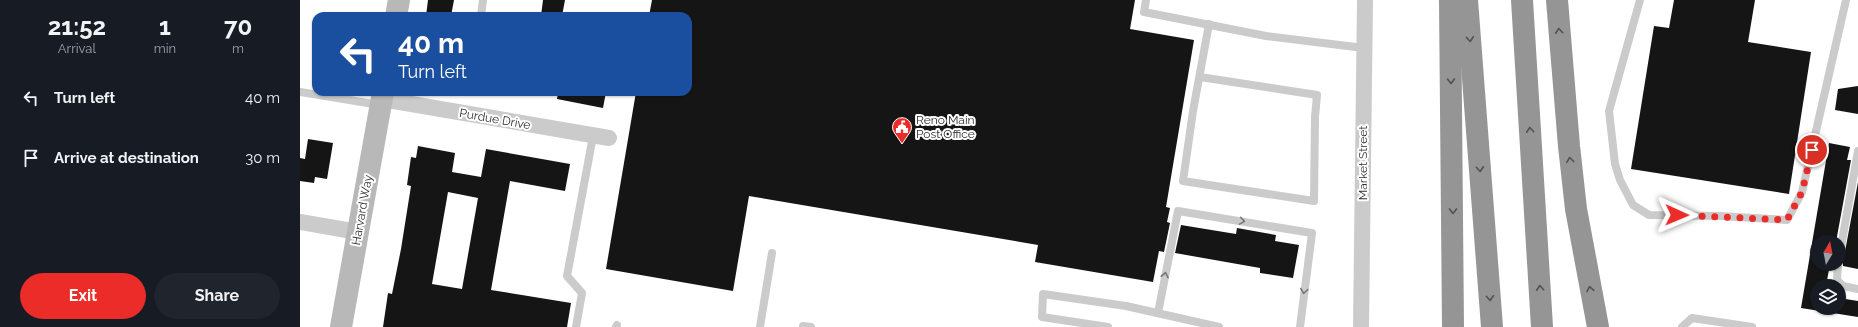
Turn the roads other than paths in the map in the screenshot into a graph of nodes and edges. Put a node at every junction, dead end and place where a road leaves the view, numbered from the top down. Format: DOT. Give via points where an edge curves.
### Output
graph roads {
  1 [pos="398,0"];
  2 [pos="483,0"];
  3 [pos="1146,0"];
  4 [pos="1365,0"];
  5 [pos="1450,0"];
  6 [pos="1467,0"];
  7 [pos="1522,0"];
  8 [pos="1557,0"];
  9 [pos="1640,0"];
  10 [pos="1846,0"];
  11 [pos="396,12"];
  12 [pos="482,12"];
  13 [pos="1209,24"];
  14 [pos="1364,48"];
  15 [pos="1200,77"];
  16 [pos="300,92"];
  17 [pos="312,93"];
  18 [pos="347,96"];
  19 [pos="382,99"];
  20 [pos="593,136"];
  21 [pos="609,138"];
  22 [pos="1858,151"];
  23 [pos="300,222"];
  24 [pos="358,232"];
  25 [pos="1843,235"];
  26 [pos="772,253"];
  27 [pos="1838,271"];
  28 [pos="1858,289"];
  29 [pos="1158,313"];
  30 [pos="341,327"];
  31 [pos="576,327"];
  32 [pos="760,327"];
  33 [pos="803,327"];
  34 [pos="811,327"];
  35 [pos="1108,327"];
  36 [pos="1219,327"];
  37 [pos="1300,327"];
  38 [pos="1361,327"];
  39 [pos="1453,327"];
  40 [pos="1492,327"];
  41 [pos="1542,327"];
  42 [pos="1598,327"];
  43 [pos="1682,327"];
  44 [pos="1752,327"];
  1 -- 11 [label="street"];
  2 -- 12 [label="lane"];
  3 -- 13 [label="lane" via="1144,12"];
  4 -- 14 [label="street, Market Street"];
  5 -- 39 [label="highway, one-way"];
  6 -- 40 [label="highway, one-way"];
  41 -- 7 [label="highway, one-way"];
  42 -- 8 [label="highway, one-way" via="1576,209 1568,146"];
  9 -- 10 [label="lane" via="1609,111 1615,164 1633,205 1649,215 1787,220 1802,192"];
  13 -- 14 [label="lane" via="1266,36"];
  13 -- 15 [label="lane"];
  14 -- 38 [label="street, Market Street"];
  15 -- 15 [label="lane" via="1183,180 1314,201 1317,95"];
  16 -- 17 [label="lane"];
  18 -- 19 [label="lane"];
  19 -- 20 [label="street, Purdue Drive"];
  19 -- 24 [label="street, Harvard Way"];
  20 -- 21 [label="street, Purdue Drive"];
  20 -- 31 [label="lane" via="567,276 582,293"];
  22 -- 25 [label="lane"];
  23 -- 24 [label="street"];
  24 -- 30 [label="street, Harvard Way"];
  26 -- 32 [label="lane"];
  27 -- 28 [label="lane" via="1837,280 1843,286"];
  29 -- 35 [label="lane" via="1042,294 1042,317"];
  29 -- 36 [label="lane"];
  29 -- 37 [label="lane, one-way" via="1178,211 1312,232"];
  33 -- 34 [label="lane"];
  43 -- 44 [label="lane" via="1692,318"];
}
